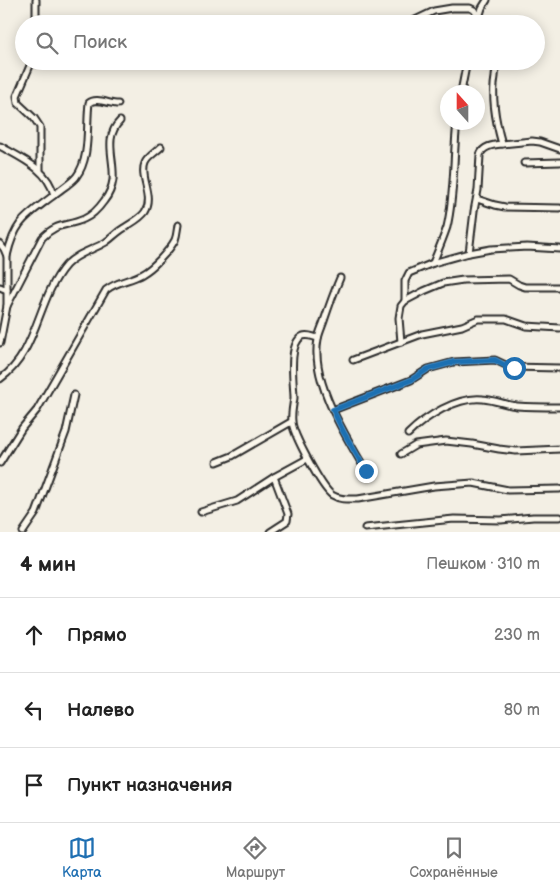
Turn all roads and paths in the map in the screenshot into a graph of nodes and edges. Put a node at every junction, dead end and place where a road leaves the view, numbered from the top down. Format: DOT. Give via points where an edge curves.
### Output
graph roads {
  1 [pos="36,0"];
  2 [pos="486,0"];
  3 [pos="36,15"];
  4 [pos="426,15"];
  5 [pos="478,15"];
  6 [pos="480,15"];
  7 [pos="28,70"];
  8 [pos="465,70"];
  9 [pos="496,70"];
  10 [pos="462,85"];
  11 [pos="118,104"];
  12 [pos="120,121"];
  13 [pos="456,130"];
  14 [pos="502,144"];
  15 [pos="0,146"];
  16 [pos="161,147"];
  17 [pos="560,149"];
  18 [pos="560,162"];
  19 [pos="524,163"];
  20 [pos="40,170"];
  21 [pos="54,195"];
  22 [pos="477,199"];
  23 [pos="560,208"];
  24 [pos="178,225"];
  25 [pos="0,244"];
  26 [pos="560,249"];
  27 [pos="469,252"];
  28 [pos="7,256"];
  29 [pos="433,263"];
  30 [pos="340,278"];
  31 [pos="0,287"];
  32 [pos="560,287"];
  33 [pos="7,290"];
  34 [pos="405,301"];
  35 [pos="7,306"];
  36 [pos="560,328"];
  37 [pos="318,338"];
  38 [pos="1,339"];
  39 [pos="401,342"];
  40 [pos="353,360"];
  41 [pos="560,368"];
  42 [pos="0,379"];
  43 [pos="74,395"];
  44 [pos="560,407"];
  45 [pos="333,410"];
  46 [pos="292,422"];
  47 [pos="408,434"];
  48 [pos="560,449"];
  49 [pos="401,454"];
  50 [pos="307,459"];
  51 [pos="0,462"];
  52 [pos="217,462"];
  53 [pos="366,471"];
  54 [pos="274,477"];
  55 [pos="560,489"];
  56 [pos="201,512"];
  57 [pos="560,517"];
  58 [pos="365,528"];
  59 [pos="23,532"];
  60 [pos="270,532"];
  1 -- 3 [label="street"];
  2 -- 6 [label="street"];
  4 -- 5 [label="street" via="452,8 470,8"];
  7 -- 20 [label="street" via="16,100 40,127"];
  8 -- 10 [label="street"];
  9 -- 14 [label="street" via="494,99"];
  11 -- 21 [label="street" via="94,100 88,103 87,144 82,166 75,178"];
  12 -- 35 [label="street" via="111,134 113,180 104,201 83,220 48,231"];
  13 -- 29 [label="street" via="449,216"];
  14 -- 17 [label="street" via="532,141"];
  14 -- 22 [label="street" via="482,150"];
  15 -- 20 [label="street"];
  16 -- 42 [label="street" via="144,164 148,198 145,212 108,241 67,265 48,294 27,346 17,363"];
  18 -- 19 [label="street"];
  20 -- 21 [label="street" via="48,179"];
  21 -- 28 [label="street" via="19,223"];
  22 -- 23 [label="street" via="494,206"];
  22 -- 27 [label="street"];
  24 -- 51 [label="street" via="175,239 156,263 142,274 106,290 36,410"];
  25 -- 28 [label="street"];
  26 -- 27 [label="street"];
  27 -- 29 [label="street"];
  28 -- 33 [label="street"];
  29 -- 34 [label="street" via="409,272 405,281"];
  30 -- 37 [label="street"];
  31 -- 33 [label="street"];
  32 -- 34 [label="street" via="525,287 509,280 462,280 443,283"];
  33 -- 35 [label="street"];
  34 -- 39 [label="street" via="399,318"];
  35 -- 38 [label="street"];
  36 -- 39 [label="street" via="526,326 506,319 478,319"];
  37 -- 45 [label="street" via="317,361"];
  37 -- 46 [label="street" via="304,335 296,345 292,361"];
  39 -- 40 [label="street"];
  41 -- 45 [label="street" via="510,367 495,360 454,362 428,369 411,380"];
  43 -- 59 [label="street" via="66,432 36,513"];
  44 -- 47 [label="street" via="467,400 419,423"];
  45 -- 53 [label="street"];
  46 -- 50 [label="street"];
  46 -- 52 [label="street"];
  48 -- 49 [label="street" via="516,451 446,441 416,445"];
  50 -- 54 [label="street"];
  50 -- 55 [label="street" via="330,494 346,500 474,483 508,490"];
  54 -- 56 [label="street" via="237,501"];
  54 -- 60 [label="street" via="288,514 287,520"];
  57 -- 58 [label="street" via="454,519"];
}
